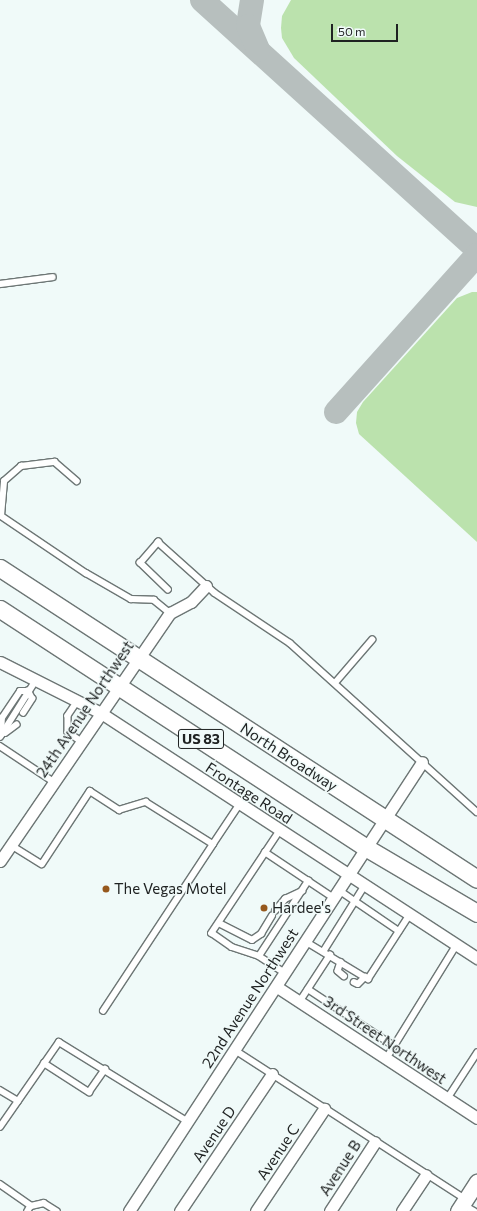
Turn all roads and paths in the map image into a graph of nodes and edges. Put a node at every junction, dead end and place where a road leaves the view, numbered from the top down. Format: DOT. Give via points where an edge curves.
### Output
graph roads {
  1 [pos="53,277"];
  2 [pos="0,284"];
  3 [pos="2,480"];
  4 [pos="77,481"];
  5 [pos="1,516"];
  6 [pos="0,568"];
  7 [pos="206,586"];
  8 [pos="168,590"];
  9 [pos="0,609"];
  10 [pos="170,613"];
  11 [pos="372,640"];
  12 [pos="138,658"];
  13 [pos="0,662"];
  14 [pos="36,680"];
  15 [pos="335,683"];
  16 [pos="118,686"];
  17 [pos="28,691"];
  18 [pos="78,701"];
  19 [pos="23,713"];
  20 [pos="101,713"];
  21 [pos="16,724"];
  22 [pos="1,736"];
  23 [pos="81,741"];
  24 [pos="0,746"];
  25 [pos="422,762"];
  26 [pos="54,782"];
  27 [pos="239,805"];
  28 [pos="477,812"];
  29 [pos="384,818"];
  30 [pos="280,831"];
  31 [pos="213,844"];
  32 [pos="10,845"];
  33 [pos="365,847"];
  34 [pos="266,852"];
  35 [pos="0,861"];
  36 [pos="348,875"];
  37 [pos="477,879"];
  38 [pos="308,881"];
  39 [pos="365,885"];
  40 [pos="302,891"];
  41 [pos="336,894"];
  42 [pos="355,901"];
  43 [pos="477,913"];
  44 [pos="410,914"];
  45 [pos="219,923"];
  46 [pos="399,931"];
  47 [pos="306,941"];
  48 [pos="457,944"];
  49 [pos="323,952"];
  50 [pos="330,955"];
  51 [pos="259,956"];
  52 [pos="477,958"];
  53 [pos="341,962"];
  54 [pos="285,973"];
  55 [pos="344,976"];
  56 [pos="365,977"];
  57 [pos="354,982"];
  58 [pos="277,987"];
  59 [pos="308,989"];
  60 [pos="300,1001"];
  61 [pos="103,1011"];
  62 [pos="394,1046"];
  63 [pos="235,1050"];
  64 [pos="477,1053"];
  65 [pos="386,1059"];
  66 [pos="44,1063"];
  67 [pos="105,1069"];
  68 [pos="272,1074"];
  69 [pos="0,1090"];
  70 [pos="446,1099"];
  71 [pos="18,1101"];
  72 [pos="324,1109"];
  73 [pos="477,1118"];
  74 [pos="186,1121"];
  75 [pos="0,1128"];
  76 [pos="375,1142"];
  77 [pos="426,1174"];
  78 [pos="477,1182"];
  79 [pos="0,1184"];
  80 [pos="465,1206"];
  81 [pos="29,1208"];
  82 [pos="57,1211"];
  83 [pos="129,1211"];
  84 [pos="180,1211"];
  85 [pos="256,1211"];
  86 [pos="330,1211"];
  87 [pos="402,1211"];
  1 -- 2 [label="lane"];
  3 -- 4 [label="lane" via="22,466 49,461 62,466"];
  3 -- 5 [label="lane"];
  5 -- 10 [label="lane" via="86,573 132,599 154,600"];
  6 -- 12 [label="main road, North Broadway / US 83"];
  7 -- 8 [label="lane" via="158,542 140,564"];
  7 -- 10 [label="street, 24th Avenue Northwest" via="191,602"];
  7 -- 15 [label="lane" via="290,642"];
  9 -- 16 [label="main road, US 83"];
  10 -- 12 [label="street, 24th Avenue Northwest"];
  11 -- 15 [label="lane"];
  12 -- 16 [label="street, 24th Avenue Northwest"];
  12 -- 29 [label="main road, North Broadway / US 83"];
  13 -- 14 [label="street, Frontage Road"];
  14 -- 17 [label="lane"];
  14 -- 18 [label="street, Frontage Road"];
  15 -- 25 [label="lane"];
  16 -- 20 [label="street, 24th Avenue Northwest"];
  16 -- 33 [label="main road, US 83"];
  17 -- 19 [label="lane" via="32,699"];
  17 -- 22 [label="lane"];
  18 -- 20 [label="street, Frontage Road"];
  18 -- 23 [label="lane" via="68,716 68,732"];
  20 -- 23 [label="street, 24th Avenue Northwest"];
  20 -- 27 [label="street, Frontage Road"];
  21 -- 22 [label="lane"];
  23 -- 26 [label="street, 24th Avenue Northwest"];
  24 -- 26 [label="lane"];
  25 -- 28 [label="lane"];
  25 -- 29 [label="street, 22nd Avenue Northwest"];
  26 -- 32 [label="street, 24th Avenue Northwest"];
  27 -- 30 [label="street, Frontage Road"];
  27 -- 31 [label="lane"];
  29 -- 33 [label="street, 22nd Avenue Northwest"];
  29 -- 37 [label="main road, North Broadway / US 83"];
  30 -- 34 [label="lane"];
  30 -- 36 [label="street, Frontage Road"];
  31 -- 32 [label="lane" via="146,802 119,810 90,791 42,864"];
  31 -- 61 [label="lane"];
  32 -- 35 [label="street, 24th Avenue Northwest"];
  33 -- 36 [label="street, 22nd Avenue Northwest"];
  33 -- 43 [label="main road, US 83"];
  34 -- 38 [label="lane"];
  34 -- 45 [label="lane"];
  36 -- 39 [label="street, Frontage Road"];
  36 -- 41 [label="street, 22nd Avenue Northwest"];
  38 -- 40 [label="lane"];
  38 -- 41 [label="lane"];
  39 -- 42 [label="lane"];
  39 -- 44 [label="street, Frontage Road"];
  40 -- 45 [label="lane" via="285,899 261,934 252,940"];
  40 -- 51 [label="lane"];
  41 -- 42 [label="lane"];
  41 -- 47 [label="street, 22nd Avenue Northwest"];
  42 -- 46 [label="lane"];
  42 -- 49 [label="lane"];
  44 -- 46 [label="lane"];
  44 -- 48 [label="street, Frontage Road"];
  45 -- 51 [label="lane" via="212,933 232,947"];
  46 -- 56 [label="lane" via="368,979"];
  47 -- 49 [label="lane"];
  47 -- 54 [label="street, 22nd Avenue Northwest"];
  48 -- 52 [label="street, Frontage Road"];
  48 -- 62 [label="lane"];
  49 -- 50 [label="lane"];
  50 -- 53 [label="lane"];
  50 -- 59 [label="lane"];
  51 -- 54 [label="lane"];
  53 -- 55 [label="lane" via="338,971"];
  53 -- 56 [label="lane"];
  54 -- 58 [label="street, 22nd Avenue Northwest"];
  56 -- 57 [label="lane" via="358,984"];
  58 -- 60 [label="street, 3rd Street Northwest"];
  58 -- 63 [label="street, 22nd Avenue Northwest"];
  59 -- 60 [label="lane"];
  59 -- 62 [label="lane"];
  60 -- 65 [label="street, 3rd Street Northwest"];
  62 -- 65 [label="lane"];
  63 -- 68 [label="lane"];
  63 -- 74 [label="street, 22nd Avenue Northwest"];
  64 -- 70 [label="lane"];
  65 -- 70 [label="street, 3rd Street Northwest"];
  66 -- 67 [label="lane" via="59,1042"];
  66 -- 67 [label="lane" via="89,1092"];
  66 -- 71 [label="lane"];
  67 -- 74 [label="lane"];
  68 -- 72 [label="lane"];
  68 -- 84 [label="street, Avenue D"];
  69 -- 71 [label="lane"];
  70 -- 73 [label="street, 3rd Street Northwest"];
  71 -- 75 [label="lane"];
  72 -- 76 [label="lane"];
  72 -- 85 [label="street, Avenue C"];
  74 -- 83 [label="street, 22nd Avenue Northwest"];
  76 -- 77 [label="lane"];
  76 -- 86 [label="street, Avenue B"];
  77 -- 80 [label="lane"];
  77 -- 87 [label="street"];
  78 -- 80 [label="street"];
  79 -- 81 [label="lane"];
  81 -- 82 [label="lane" via="44,1203"];
}
